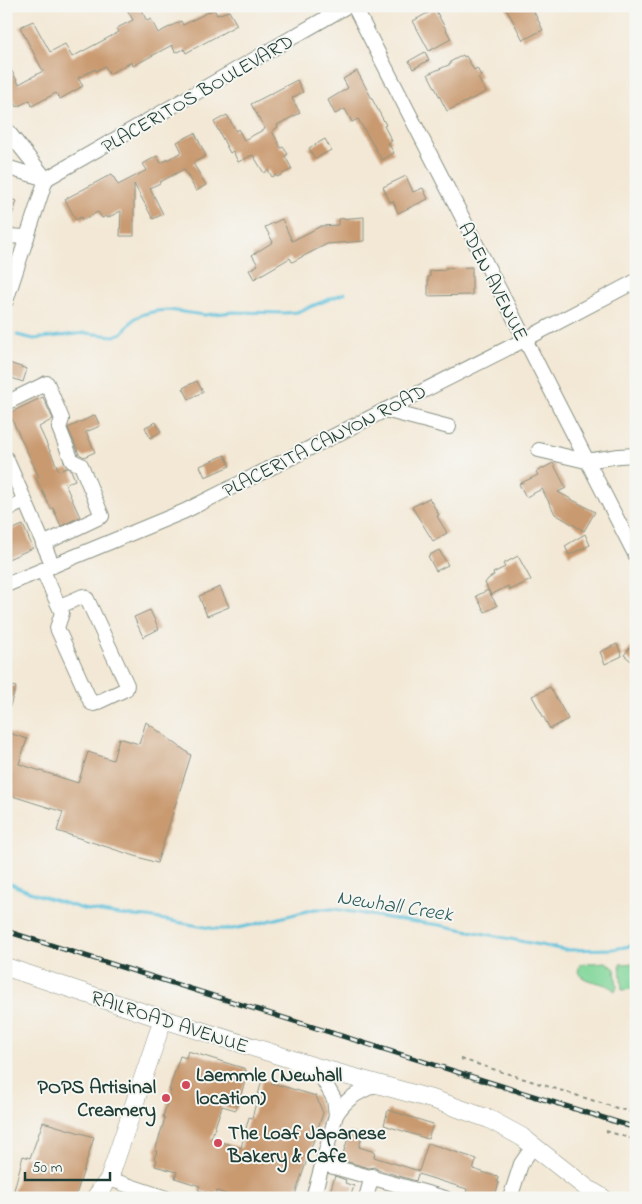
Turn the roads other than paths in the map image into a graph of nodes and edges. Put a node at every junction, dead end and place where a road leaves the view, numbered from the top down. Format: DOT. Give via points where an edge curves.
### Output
graph roads {
  1 [pos="347,6"];
  2 [pos="354,6"];
  3 [pos="6,129"];
  4 [pos="6,167"];
  5 [pos="46,179"];
  6 [pos="6,236"];
  7 [pos="27,237"];
  8 [pos="636,280"];
  9 [pos="6,302"];
  10 [pos="524,340"];
  11 [pos="6,403"];
  12 [pos="384,410"];
  13 [pos="449,427"];
  14 [pos="539,450"];
  15 [pos="636,455"];
  16 [pos="6,458"];
  17 [pos="586,461"];
  18 [pos="25,501"];
  19 [pos="6,510"];
  20 [pos="43,544"];
  21 [pos="636,556"];
  22 [pos="48,568"];
  23 [pos="6,585"];
  24 [pos="60,606"];
  25 [pos="7,968"];
  26 [pos="163,1019"];
  27 [pos="316,1066"];
  28 [pos="377,1084"];
  29 [pos="336,1115"];
  30 [pos="534,1145"];
  31 [pos="323,1164"];
  32 [pos="372,1176"];
  33 [pos="109,1179"];
  34 [pos="148,1195"];
  35 [pos="95,1198"];
  36 [pos="112,1198"];
  37 [pos="166,1198"];
  38 [pos="312,1198"];
  39 [pos="366,1198"];
  40 [pos="444,1198"];
  41 [pos="510,1198"];
  42 [pos="603,1198"];
  1 -- 5 [label="street, PLACERITOS BOULEVARD"];
  2 -- 10 [label="street, ADEN AVENUE"];
  3 -- 5 [label="street"];
  4 -- 5 [label="street"];
  5 -- 7 [label="street"];
  6 -- 7 [label="street"];
  7 -- 9 [label="street"];
  8 -- 10 [label="street, PLACERITA CANYON ROAD"];
  10 -- 12 [label="street, PLACERITA CANYON ROAD"];
  10 -- 17 [label="street, ADEN AVENUE"];
  11 -- 20 [label="street" via="47,383 62,419 59,428 72,461 81,465 102,516"];
  12 -- 13 [label="street"];
  12 -- 22 [label="street, PLACERITA CANYON ROAD" via="185,511"];
  14 -- 17 [label="street"];
  15 -- 17 [label="street"];
  16 -- 18 [label="street"];
  17 -- 21 [label="street, ADEN AVENUE"];
  18 -- 19 [label="street"];
  18 -- 20 [label="street"];
  20 -- 22 [label="street"];
  22 -- 23 [label="street, PLACERITA CANYON ROAD"];
  22 -- 24 [label="street"];
  24 -- 24 [label="street" via="62,613 57,628 92,704 126,688 87,599 83,596"];
  25 -- 26 [label="main road, RAILROAD AVENUE"];
  26 -- 27 [label="main road, RAILROAD AVENUE"];
  26 -- 33 [label="main road"];
  27 -- 28 [label="main road, RAILROAD AVENUE"];
  27 -- 29 [label="street" via="334,1099"];
  28 -- 29 [label="street" via="356,1094 343,1104"];
  28 -- 30 [label="main road, RAILROAD AVENUE" via="489,1119"];
  29 -- 31 [label="street"];
  30 -- 41 [label="street" via="521,1164"];
  30 -- 42 [label="main road, RAILROAD AVENUE"];
  31 -- 32 [label="street"];
  31 -- 38 [label="street"];
  32 -- 39 [label="street"];
  32 -- 40 [label="street"];
  33 -- 34 [label="street"];
  33 -- 35 [label="main road"];
  33 -- 36 [label="main road"];
  34 -- 37 [label="street"];
}
